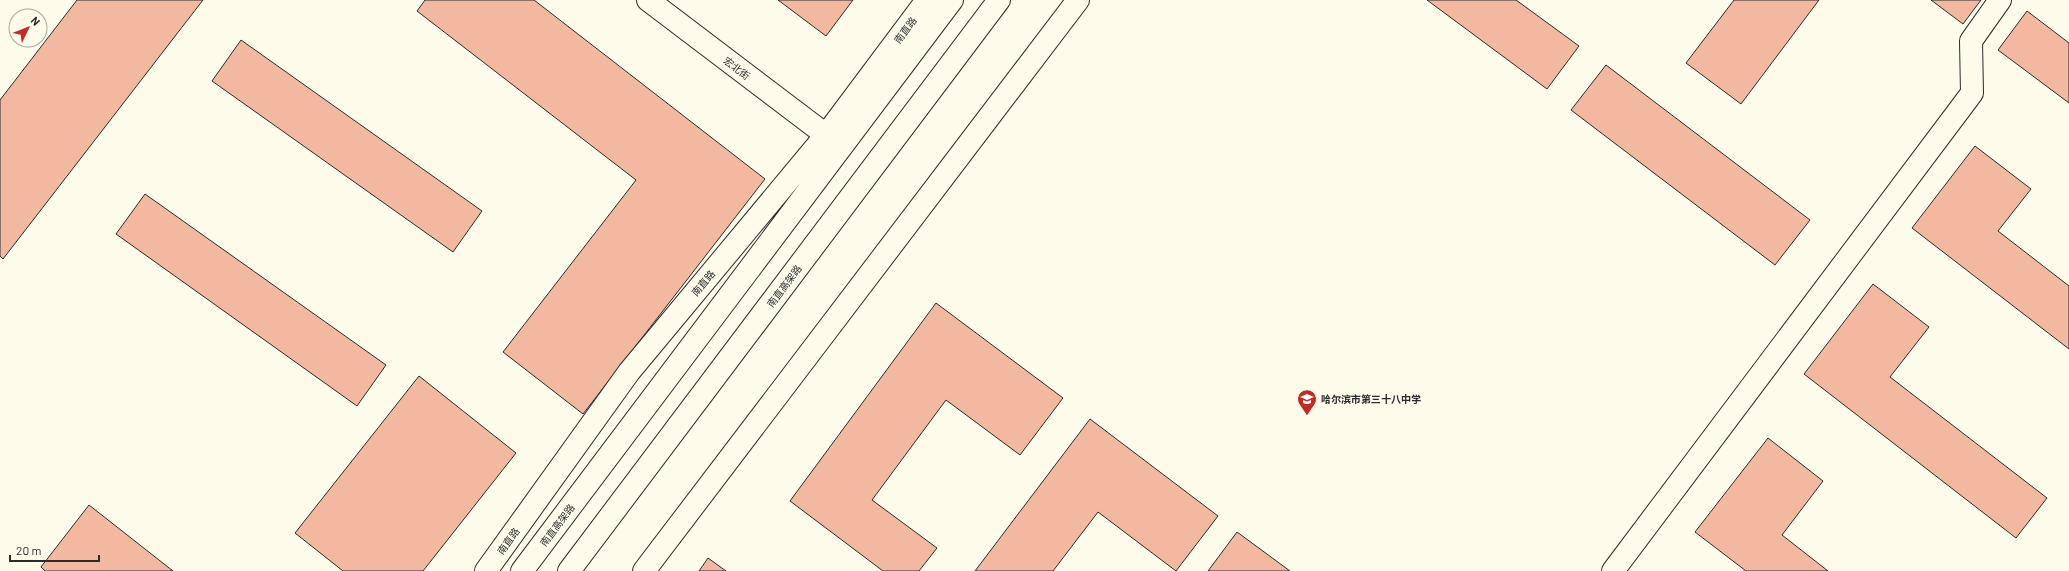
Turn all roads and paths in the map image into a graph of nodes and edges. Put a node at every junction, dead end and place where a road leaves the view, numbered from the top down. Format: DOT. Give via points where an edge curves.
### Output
graph roads {
  1 [pos="648,0"];
  2 [pos="927,0"];
  3 [pos="952,0"];
  4 [pos="999,0"];
  5 [pos="1078,0"];
  6 [pos="2000,0"];
  7 [pos="826,135"];
  8 [pos="486,571"];
  9 [pos="522,571"];
  10 [pos="569,571"];
  11 [pos="644,571"];
  12 [pos="1613,571"];
  1 -- 7 [label="main road, 宏北街"];
  2 -- 7 [label="main road, 南直路"];
  3 -- 9 [label="main road, 南直高架路"];
  4 -- 10 [label="main road, 南直高架路"];
  5 -- 11 [label="main road"];
  6 -- 12 [label="main road" via="1971,41 1972,93"];
  7 -- 8 [label="main road, 南直路" via="629,372"];
}
